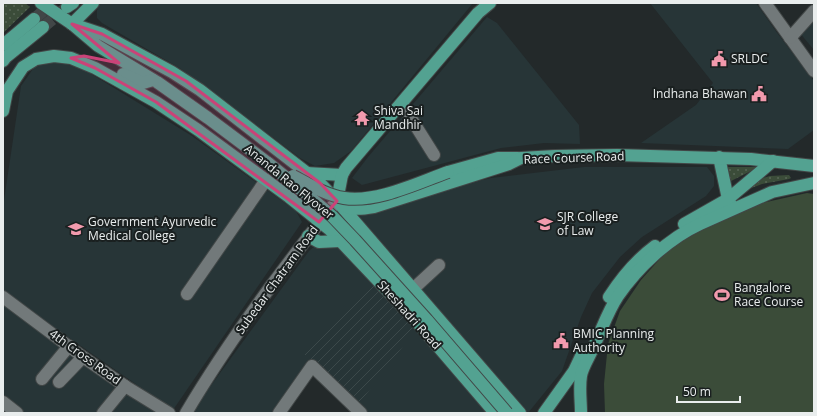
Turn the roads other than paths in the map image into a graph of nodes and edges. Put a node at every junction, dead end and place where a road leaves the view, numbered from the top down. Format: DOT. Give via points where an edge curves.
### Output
graph roads {
  1 [pos="41,3"];
  2 [pos="93,3"];
  3 [pos="490,3"];
  4 [pos="765,3"];
  5 [pos="814,11"];
  6 [pos="69,13"];
  7 [pos="790,38"];
  8 [pos="3,45"];
  9 [pos="71,58"];
  10 [pos="3,61"];
  11 [pos="814,71"];
  12 [pos="153,80"];
  13 [pos="402,104"];
  14 [pos="3,111"];
  15 [pos="434,156"];
  16 [pos="522,158"];
  17 [pos="718,158"];
  18 [pos="773,161"];
  19 [pos="268,163"];
  20 [pos="811,163"];
  21 [pos="306,173"];
  22 [pos="342,175"];
  23 [pos="266,180"];
  24 [pos="814,183"];
  25 [pos="799,186"];
  26 [pos="337,201"];
  27 [pos="731,204"];
  28 [pos="319,222"];
  29 [pos="308,236"];
  30 [pos="340,241"];
  31 [pos="439,265"];
  32 [pos="413,289"];
  33 [pos="187,294"];
  34 [pos="3,297"];
  35 [pos="69,346"];
  36 [pos="82,357"];
  37 [pos="577,373"];
  38 [pos="42,378"];
  39 [pos="59,382"];
  40 [pos="125,386"];
  41 [pos="3,402"];
  42 [pos="189,412"];
  43 [pos="17,413"];
  44 [pos="103,413"];
  45 [pos="169,413"];
  46 [pos="279,413"];
  47 [pos="361,413"];
  48 [pos="495,413"];
  49 [pos="507,413"];
  50 [pos="520,413"];
  51 [pos="544,413"];
  52 [pos="550,413"];
  53 [pos="581,413"];
  1 -- 6 [label="main road"];
  2 -- 6 [label="main road"];
  3 -- 13 [label="main road, Subedar Chatram Road" via="478,13"];
  4 -- 7 [label="street"];
  5 -- 7 [label="street"];
  6 -- 12 [label="main road, Ananda Rao Flyover" via="98,46"];
  6 -- 21 [label="main road" via="200,90"];
  7 -- 11 [label="street"];
  8 -- 10 [label="main road" via="38,23"];
  9 -- 12 [label="main road" via="89,57 138,82"];
  9 -- 14 [label="main road" via="54,56 36,59 23,67 7,91"];
  9 -- 23 [label="main road, Sheshadri Road" via="95,68 156,102"];
  12 -- 19 [label="main road, Ananda Rao Flyover"];
  13 -- 15 [label="street"];
  13 -- 22 [label="main road, Subedar Chatram Road"];
  16 -- 17 [label="main road, Race Course Road" via="597,155"];
  16 -- 19 [label="main road, bridge" via="498,158 371,198 345,198 327,193"];
  16 -- 26 [label="main road, Race Course Road" via="374,207 350,208"];
  17 -- 18 [label="main road, Race Course Road"];
  17 -- 27 [label="main road"];
  18 -- 20 [label="main road, Race Course Road"];
  18 -- 27 [label="main road"];
  19 -- 49 [label="main road, Ananda Rao Flyover, bridge" via="332,216 355,240"];
  20 -- 25 [label="main road"];
  21 -- 22 [label="main road"];
  21 -- 26 [label="main road"];
  22 -- 26 [label="main road, Subedar Chatram Road"];
  23 -- 28 [label="main road, Sheshadri Road"];
  23 -- 33 [label="street"];
  24 -- 25 [label="main road"];
  25 -- 27 [label="main road"];
  26 -- 28 [label="street, Subedar Chatram Road"];
  26 -- 32 [label="main road"];
  27 -- 37 [label="main road" via="678,228 639,258 619,281 601,311"];
  28 -- 29 [label="street, Subedar Chatram Road"];
  28 -- 30 [label="main road, Sheshadri Road"];
  29 -- 30 [label="main road" via="319,242"];
  29 -- 42 [label="street, Subedar Chatram Road" via="222,355"];
  30 -- 48 [label="main road, Sheshadri Road" via="417,322"];
  31 -- 32 [label="street"];
  32 -- 50 [label="main road"];
  34 -- 35 [label="street, 4th Cross Road"];
  35 -- 36 [label="street, 4th Cross Road"];
  35 -- 38 [label="street"];
  36 -- 39 [label="street"];
  36 -- 40 [label="street, 4th Cross Road"];
  37 -- 51 [label="main road"];
  37 -- 52 [label="main road"];
  37 -- 53 [label="main road"];
  40 -- 44 [label="street"];
  40 -- 45 [label="street, 4th Cross Road"];
  41 -- 43 [label="street"];
  46 -- 47 [label="street" via="312,366"];
}
